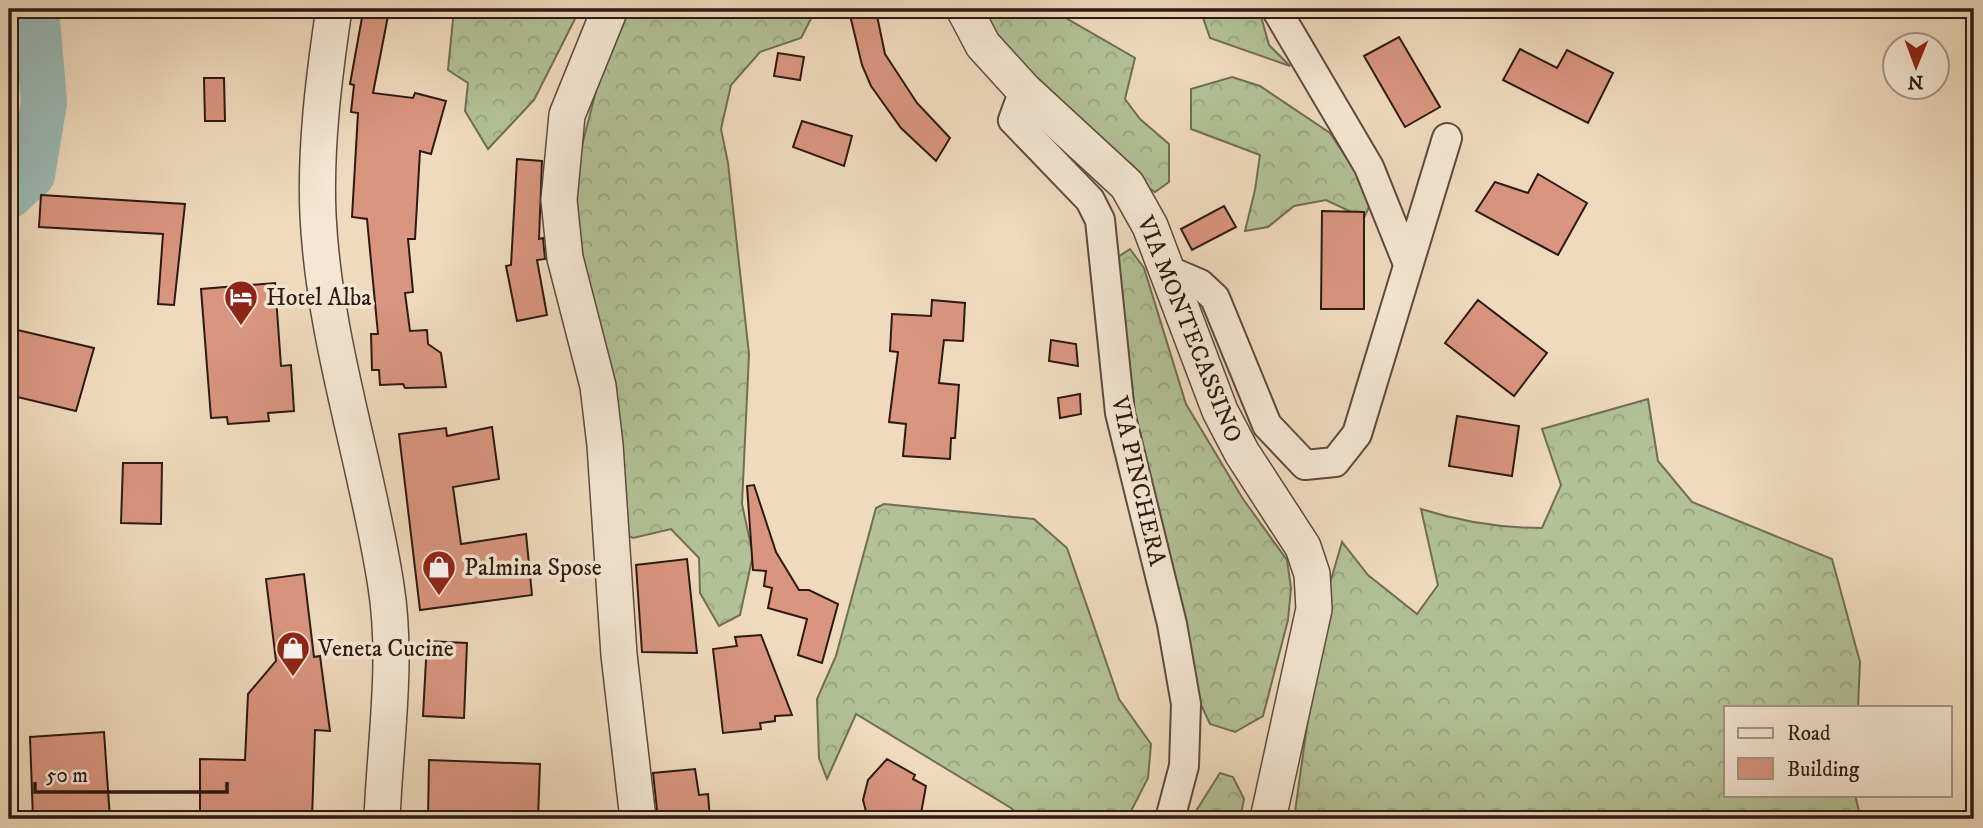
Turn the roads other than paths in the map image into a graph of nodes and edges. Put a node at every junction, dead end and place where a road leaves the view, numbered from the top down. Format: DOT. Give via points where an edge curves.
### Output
graph roads {
  1 [pos="334,9"];
  2 [pos="610,9"];
  3 [pos="964,9"];
  4 [pos="1276,9"];
  5 [pos="1024,90"];
  6 [pos="1447,138"];
  7 [pos="1408,264"];
  8 [pos="1167,270"];
  9 [pos="382,819"];
  10 [pos="638,819"];
  11 [pos="1170,819"];
  12 [pos="1268,819"];
  1 -- 9 [label="street" via="319,144 318,215 327,296 387,588 390,672"];
  2 -- 10 [label="street" via="568,115 559,200 565,258 597,386 606,445 619,655"];
  3 -- 5 [label="street, VIA MONTECASSINO" via="983,45"];
  4 -- 7 [label="street" via="1369,167"];
  5 -- 8 [label="street, VIA MONTECASSINO" via="1127,185"];
  5 -- 11 [label="street, VIA PINCHERA" via="1013,120 1090,200 1100,220 1120,413 1172,624 1186,704 1184,766"];
  6 -- 7 [label="street"];
  7 -- 8 [label="street" via="1357,434 1335,462 1305,465 1267,425 1215,298 1200,284"];
  8 -- 12 [label="street, VIA MONTECASSINO" via="1220,411 1303,547 1312,574 1314,609"];
}
